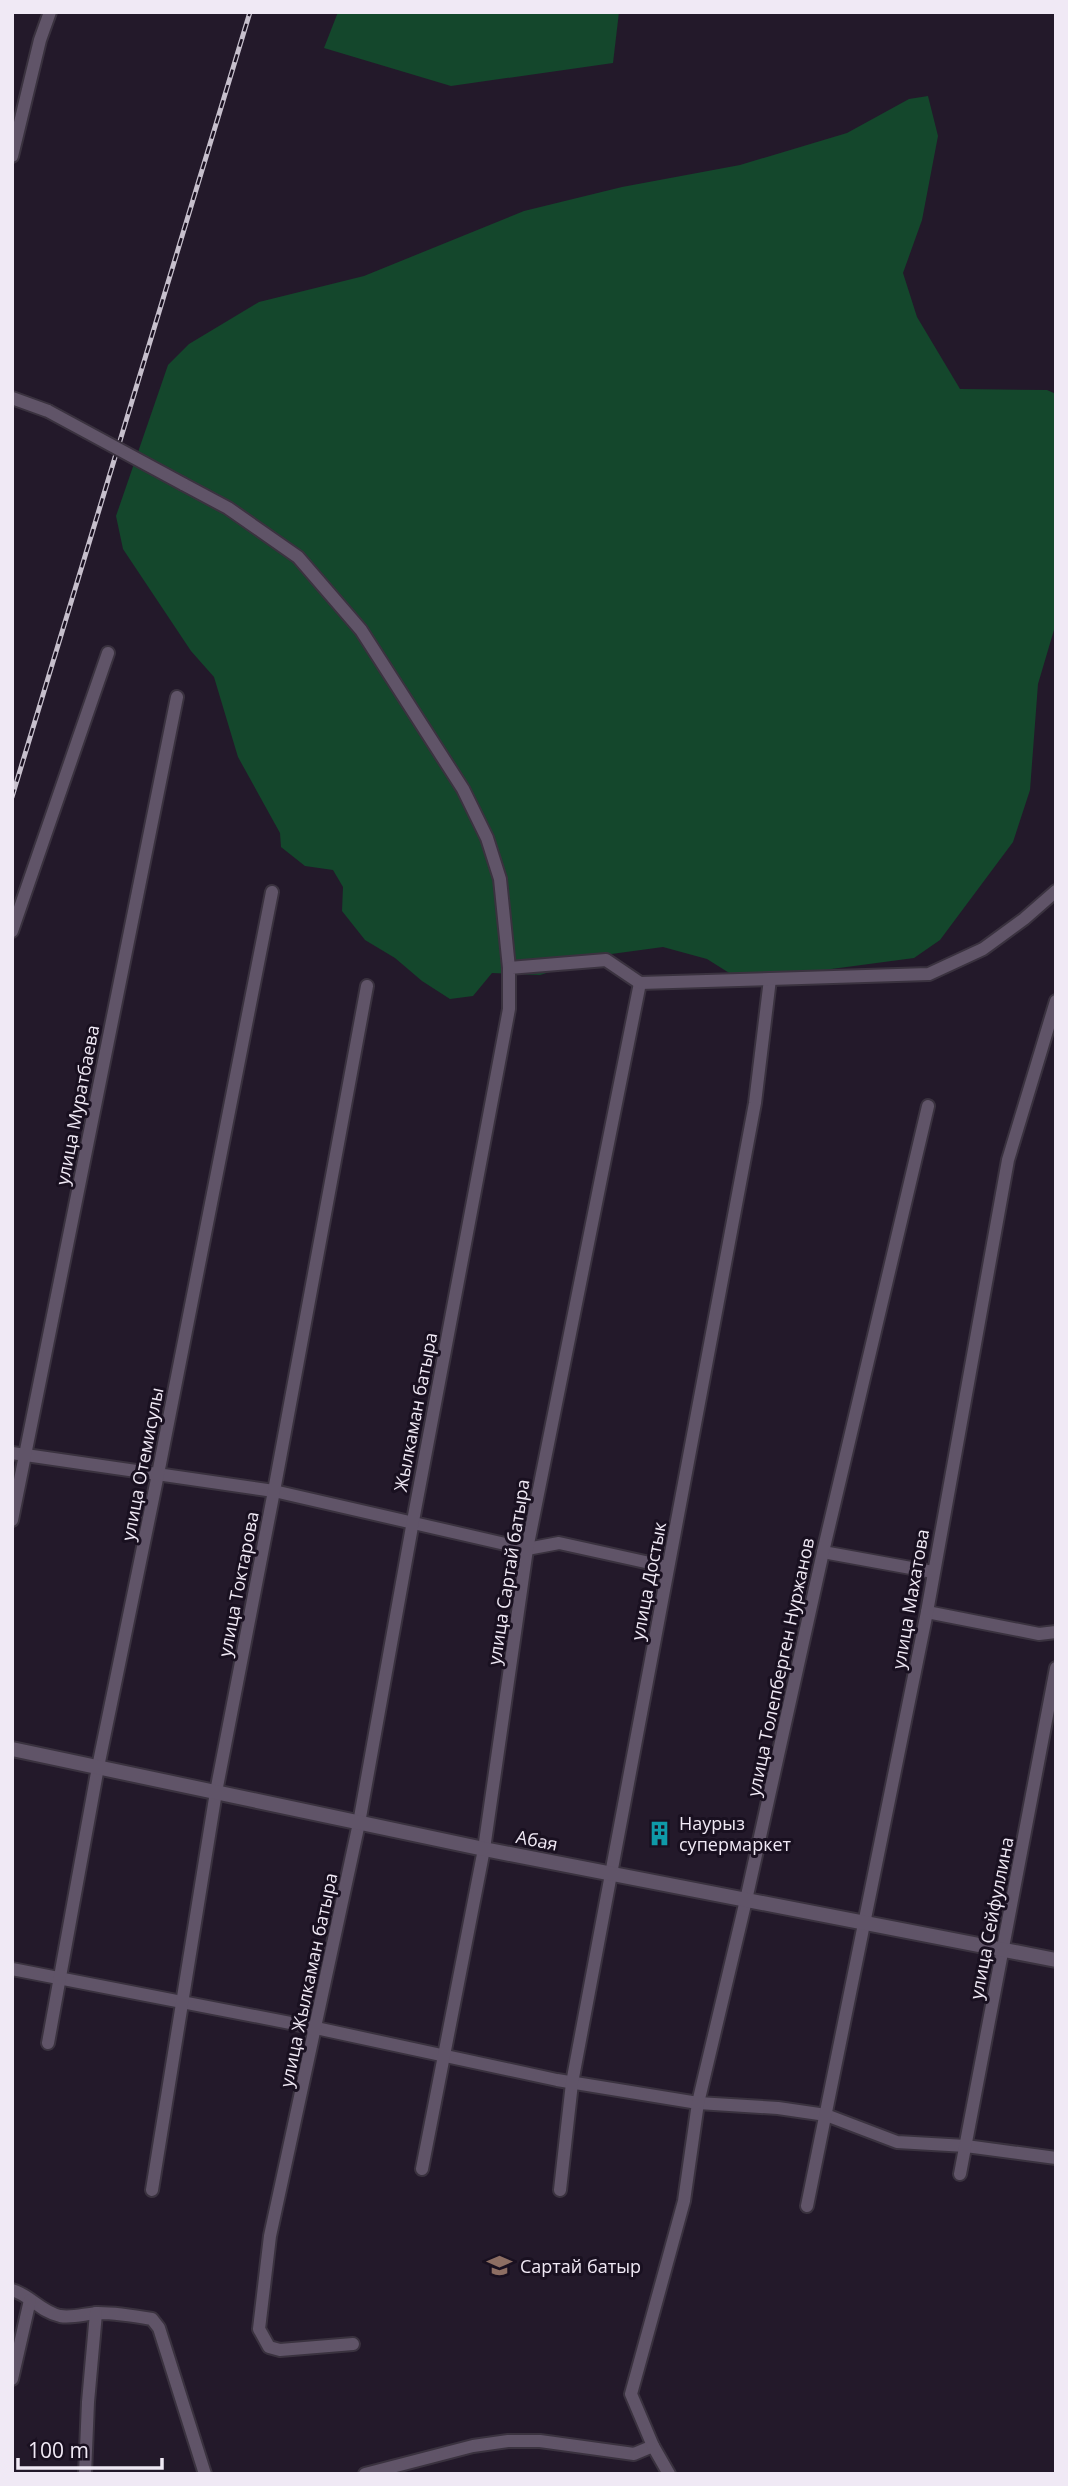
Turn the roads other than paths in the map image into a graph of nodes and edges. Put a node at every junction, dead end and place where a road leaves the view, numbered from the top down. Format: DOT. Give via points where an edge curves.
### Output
graph roads {
  1 [pos="50,12"];
  2 [pos="12,156"];
  3 [pos="12,398"];
  4 [pos="108,653"];
  5 [pos="177,697"];
  6 [pos="1056,891"];
  7 [pos="272,892"];
  8 [pos="12,931"];
  9 [pos="509,968"];
  10 [pos="770,979"];
  11 [pos="640,983"];
  12 [pos="367,986"];
  13 [pos="1056,1000"];
  14 [pos="928,1106"];
  15 [pos="18,1454"];
  16 [pos="158,1474"];
  17 [pos="274,1491"];
  18 [pos="12,1520"];
  19 [pos="413,1521"];
  20 [pos="527,1549"];
  21 [pos="823,1552"];
  22 [pos="668,1567"];
  23 [pos="933,1572"];
  24 [pos="927,1612"];
  25 [pos="1056,1632"];
  26 [pos="1056,1668"];
  27 [pos="12,1749"];
  28 [pos="98,1768"];
  29 [pos="216,1792"];
  30 [pos="359,1823"];
  31 [pos="484,1849"];
  32 [pos="610,1874"];
  33 [pos="746,1900"];
  34 [pos="865,1924"];
  35 [pos="1002,1951"];
  36 [pos="1056,1960"];
  37 [pos="12,1969"];
  38 [pos="60,1979"];
  39 [pos="182,2001"];
  40 [pos="316,2028"];
  41 [pos="48,2043"];
  42 [pos="444,2055"];
  43 [pos="572,2083"];
  44 [pos="698,2103"];
  45 [pos="826,2115"];
  46 [pos="966,2146"];
  47 [pos="1056,2158"];
  48 [pos="422,2169"];
  49 [pos="960,2174"];
  50 [pos="152,2190"];
  51 [pos="561,2190"];
  52 [pos="807,2206"];
  53 [pos="12,2290"];
  54 [pos="30,2300"];
  55 [pos="96,2313"];
  56 [pos="353,2344"];
  57 [pos="12,2379"];
  58 [pos="653,2445"];
  59 [pos="85,2474"];
  60 [pos="205,2474"];
  61 [pos="365,2474"];
  62 [pos="669,2474"];
  1 -- 2 [label="street"];
  3 -- 9 [label="street, Жылкаман батыра, bridge" via="48,411 237,514 298,557 361,630 463,789 487,838 500,879"];
  4 -- 8 [label="street"];
  5 -- 15 [label="street, улица Муратбаева"];
  6 -- 10 [label="street" via="983,949 929,974"];
  7 -- 16 [label="street, улица Отемисулы"];
  9 -- 11 [label="street" via="607,960"];
  9 -- 19 [label="street, Жылкаман батыра" via="509,1009"];
  10 -- 11 [label="street"];
  10 -- 22 [label="street, улица Достык" via="755,1103"];
  11 -- 20 [label="street, улица Сартай батыра"];
  12 -- 17 [label="street, улица Токтарова"];
  13 -- 23 [label="street, улица Махатова" via="1008,1160"];
  14 -- 21 [label="street, улица Толепберген Нуржанов"];
  15 -- 16 [label="street"];
  15 -- 18 [label="street, улица Муратбаева"];
  16 -- 17 [label="street"];
  16 -- 28 [label="street, улица Отемисулы"];
  17 -- 19 [label="street"];
  17 -- 29 [label="street, улица Токтарова"];
  19 -- 20 [label="street"];
  19 -- 30 [label="street, Жылкаман батыра"];
  20 -- 22 [label="street" via="559,1543"];
  20 -- 31 [label="street, улица Сартай батыра"];
  21 -- 23 [label="street"];
  21 -- 33 [label="street, улица Толепберген Нуржанов"];
  22 -- 32 [label="street, улица Достык"];
  23 -- 24 [label="street, улица Махатова"];
  24 -- 25 [label="street" via="1039,1634"];
  24 -- 34 [label="street, улица Махатова"];
  26 -- 35 [label="street, улица Сейфуллина"];
  27 -- 28 [label="street, Абая"];
  28 -- 29 [label="street, Абая"];
  28 -- 38 [label="street, улица Отемисулы"];
  29 -- 30 [label="street, Абая"];
  29 -- 39 [label="street, улица Токтарова"];
  30 -- 31 [label="street, Абая"];
  30 -- 40 [label="street, улица Жылкаман батыра"];
  31 -- 32 [label="street, Абая"];
  31 -- 42 [label="street, улица Сартай батыра"];
  32 -- 33 [label="street, Абая"];
  32 -- 43 [label="street, улица Достык"];
  33 -- 34 [label="street, Абая"];
  33 -- 44 [label="street, улица Толепберген Нуржанов"];
  34 -- 35 [label="street, Абая"];
  34 -- 45 [label="street, улица Махатова"];
  35 -- 36 [label="street, Абая"];
  35 -- 46 [label="street, улица Сейфуллина"];
  37 -- 38 [label="street"];
  38 -- 39 [label="street"];
  38 -- 41 [label="street, улица Отемисулы"];
  39 -- 40 [label="street"];
  39 -- 50 [label="street, улица Токтарова"];
  40 -- 42 [label="street"];
  40 -- 56 [label="street, улица Жылкаман батыра" via="270,2236 260,2334 269,2347 280,2350"];
  42 -- 43 [label="street"];
  42 -- 48 [label="street, улица Сартай батыра"];
  43 -- 44 [label="street"];
  43 -- 51 [label="street, улица Достык"];
  44 -- 45 [label="street"];
  44 -- 58 [label="street, улица Толепберген Нуржанов" via="684,2201 631,2394"];
  45 -- 46 [label="street" via="897,2142"];
  45 -- 52 [label="street, улица Махатова"];
  46 -- 47 [label="street"];
  46 -- 49 [label="street, улица Сейфуллина"];
  53 -- 54 [label="street"];
  54 -- 55 [label="street" via="55,2315 71,2318"];
  54 -- 57 [label="street"];
  55 -- 59 [label="street"];
  55 -- 60 [label="street" via="152,2319 159,2328"];
  58 -- 61 [label="street" via="634,2454 508,2441"];
  58 -- 62 [label="street, улица Толепберген Нуржанов"];
}
